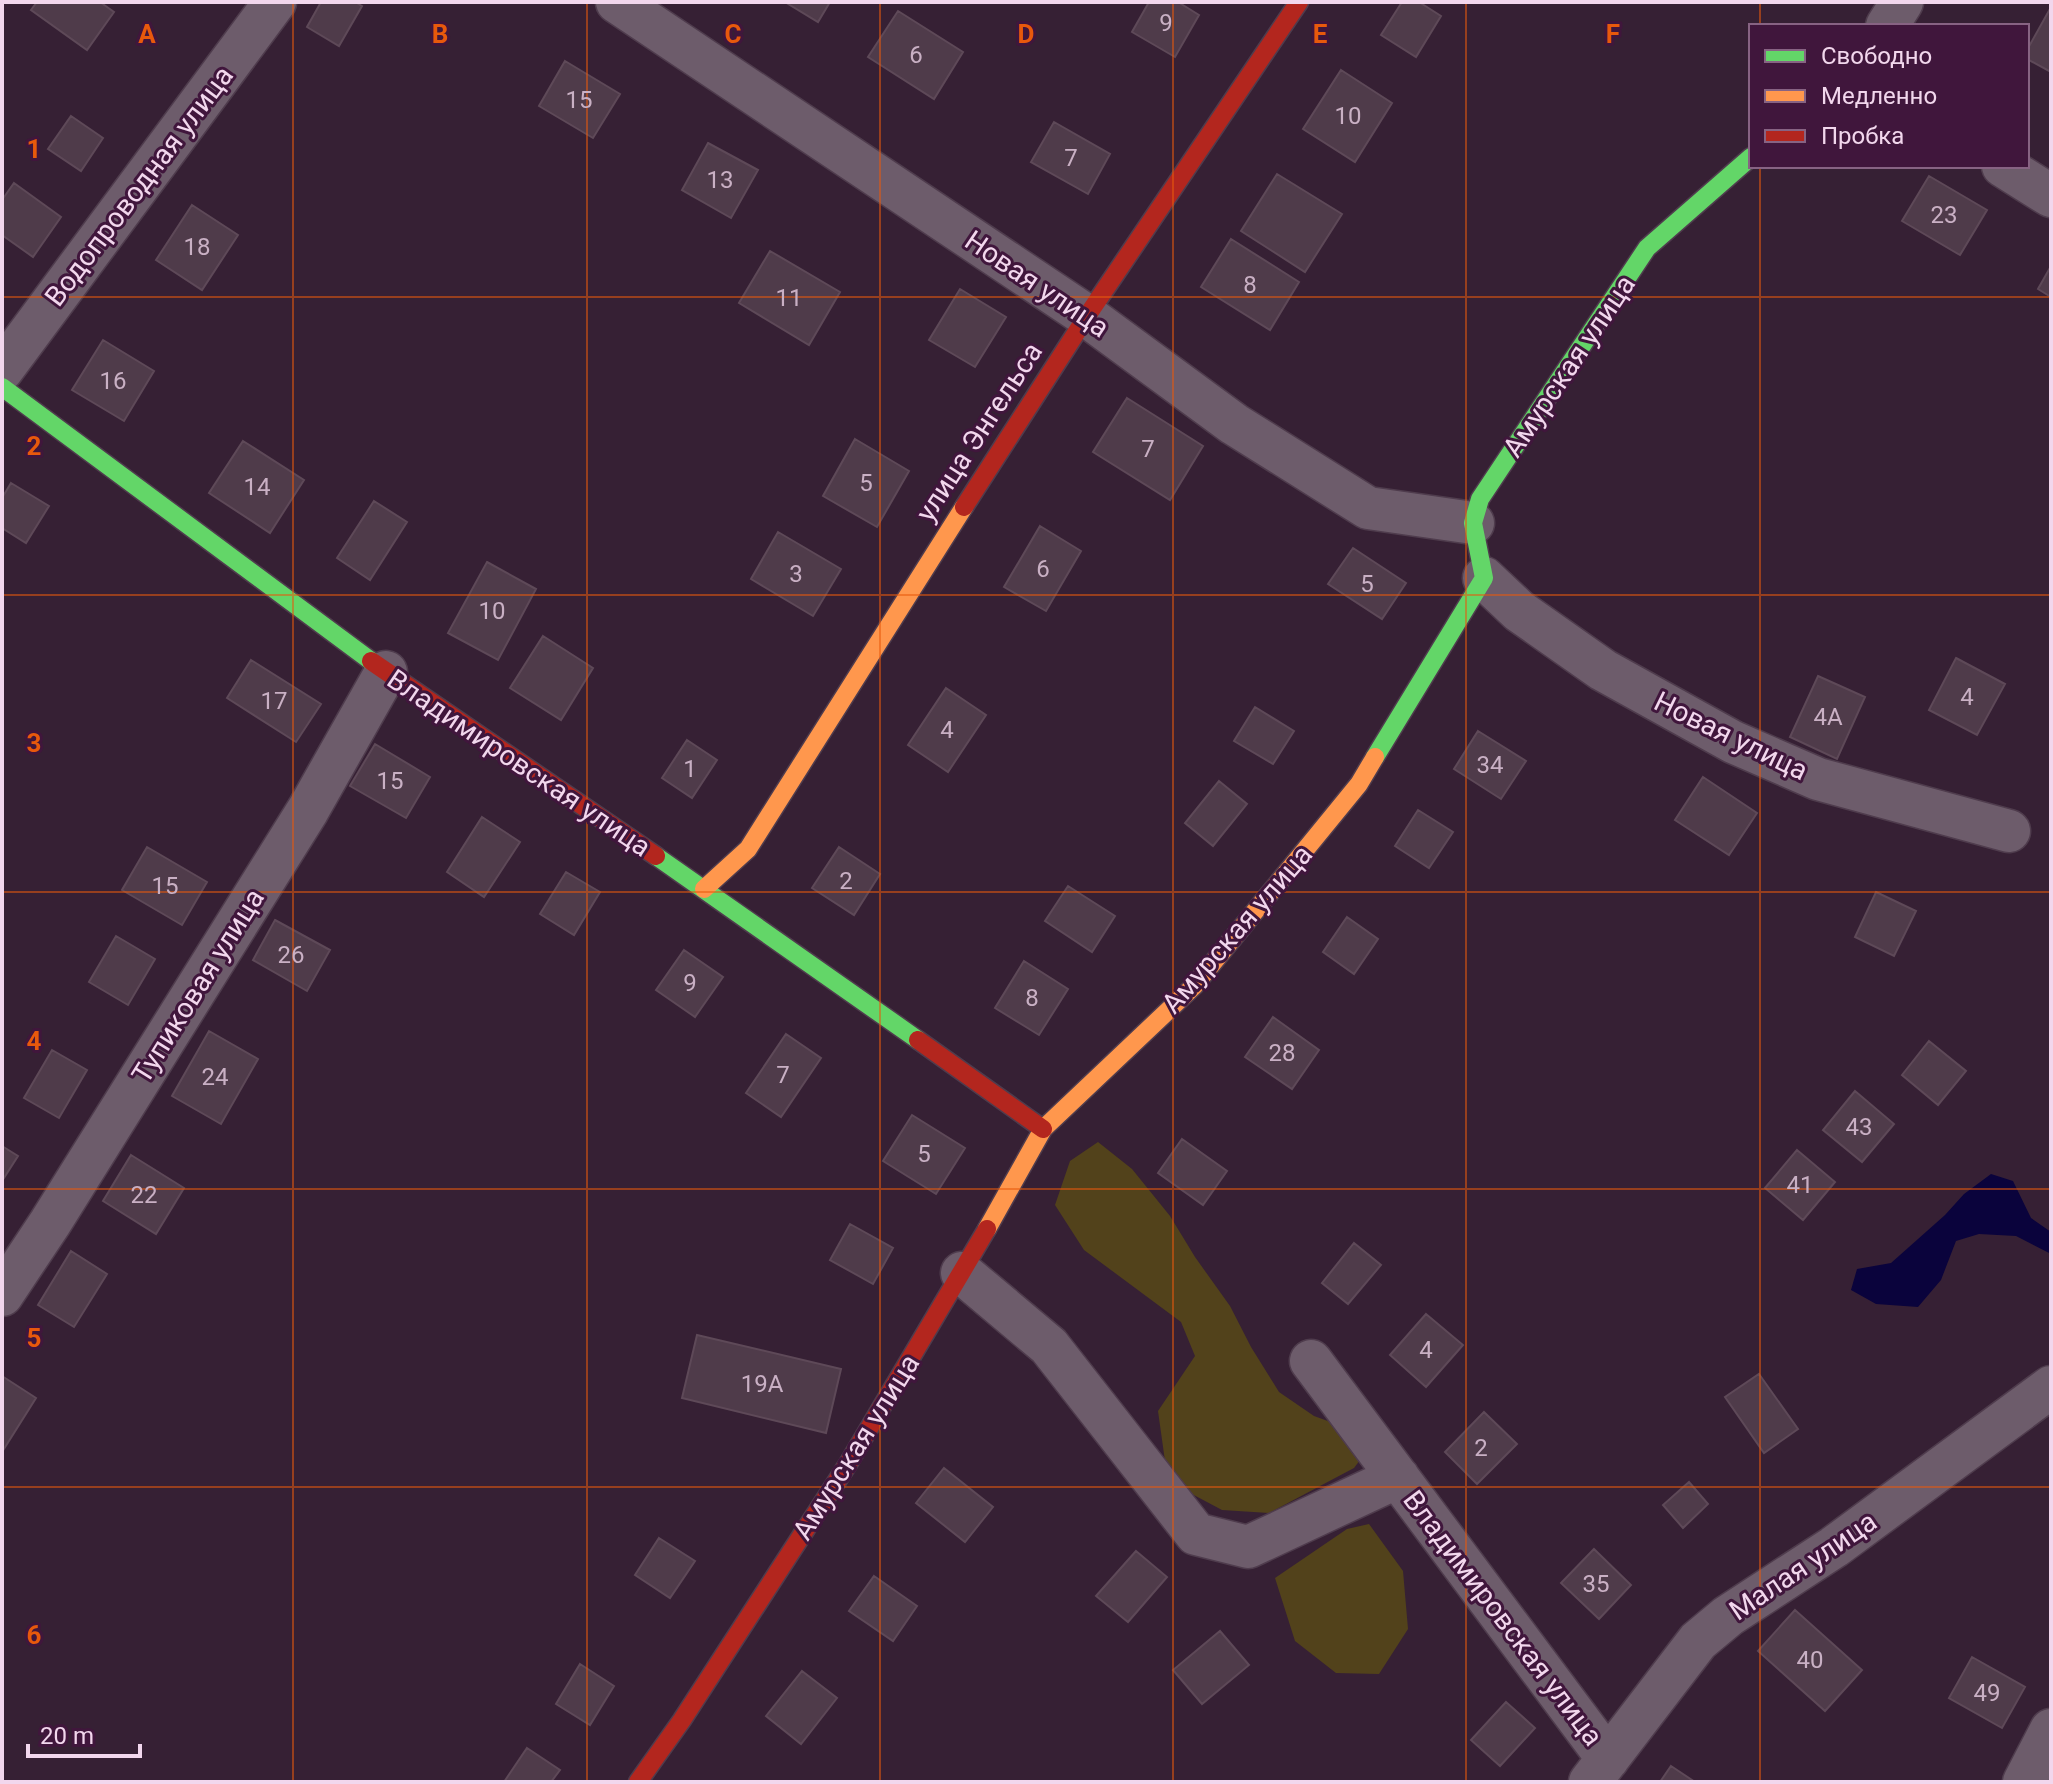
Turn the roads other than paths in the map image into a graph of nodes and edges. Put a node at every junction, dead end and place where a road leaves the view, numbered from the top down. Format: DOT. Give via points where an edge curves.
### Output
graph roads {
  1 [pos="275,2"];
  2 [pos="617,2"];
  3 [pos="1299,2"];
  4 [pos="1902,2"];
  5 [pos="1888,24"];
  6 [pos="1749,159"];
  7 [pos="2006,168"];
  8 [pos="2051,196"];
  9 [pos="1087,316"];
  10 [pos="2,370"];
  11 [pos="2,387"];
  12 [pos="1473,523"];
  13 [pos="1484,578"];
  14 [pos="386,672"];
  15 [pos="2009,831"];
  16 [pos="704,889"];
  17 [pos="1043,1129"];
  18 [pos="962,1273"];
  19 [pos="2,1295"];
  20 [pos="1311,1361"];
  21 [pos="2051,1387"];
  22 [pos="1398,1477"];
  23 [pos="2051,1730"];
  24 [pos="1599,1770"];
  25 [pos="638,1782"];
  26 [pos="2024,1782"];
  1 -- 10 [label="street, Водопроводная улица"];
  2 -- 9 [label="street, Новая улица"];
  3 -- 9 [label="street, улица Энгельса"];
  4 -- 5 [label="street"];
  6 -- 12 [label="street, Амурская улица" via="1647,248 1480,499"];
  7 -- 8 [label="street"];
  9 -- 12 [label="street, Новая улица" via="1234,424 1368,508"];
  9 -- 16 [label="street, улица Энгельса" via="748,849"];
  11 -- 14 [label="street, Владимировская улица"];
  12 -- 13 [label="street"];
  13 -- 15 [label="street, Новая улица" via="1519,611 1603,670 1733,742 1818,779"];
  13 -- 17 [label="street, Амурская улица" via="1359,784 1194,986"];
  14 -- 16 [label="street, Владимировская улица"];
  14 -- 19 [label="street, Тупиковая улица" via="308,810"];
  16 -- 17 [label="street, Владимировская улица"];
  17 -- 18 [label="street, Амурская улица"];
  18 -- 22 [label="street, Владимировская улица" via="1049,1346 1196,1534 1248,1547"];
  18 -- 25 [label="street, Амурская улица" via="848,1464"];
  20 -- 22 [label="street, Владимировская улица"];
  21 -- 24 [label="street, Малая улица" via="1698,1641"];
  22 -- 24 [label="street, Владимировская улица"];
  23 -- 26 [label="street"];
}
